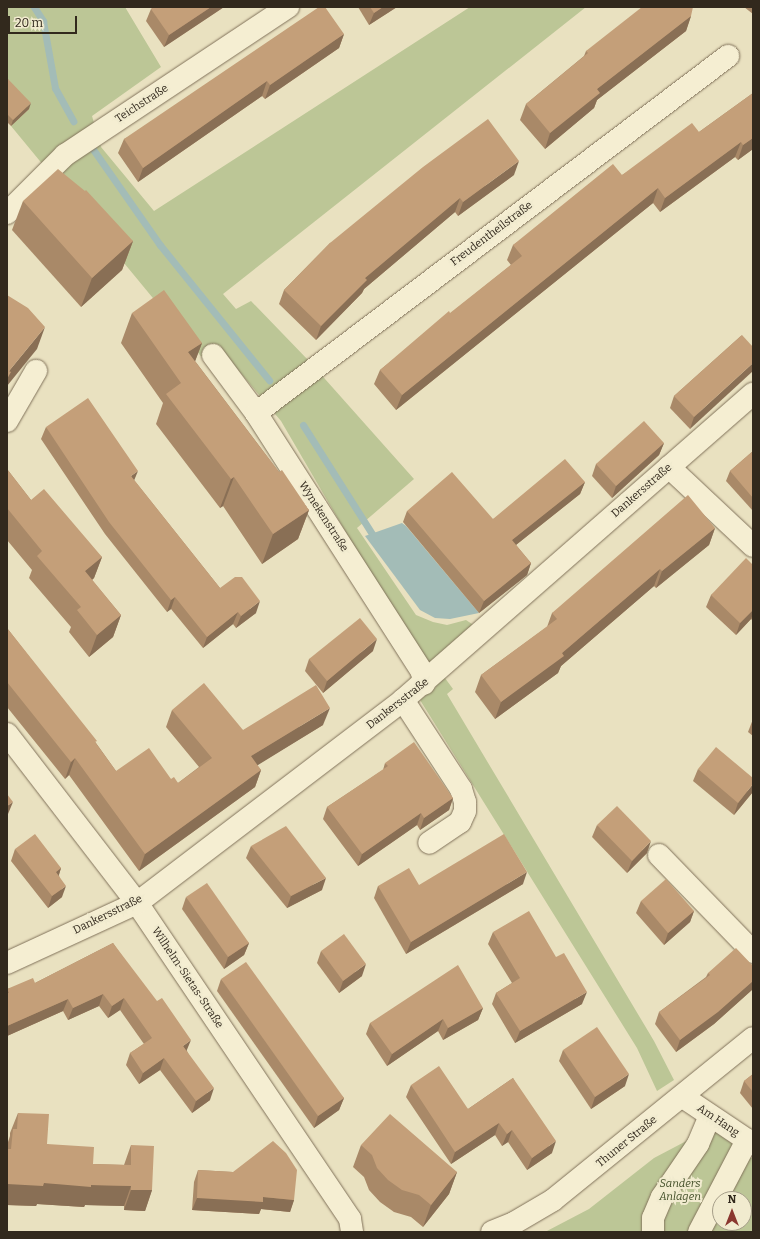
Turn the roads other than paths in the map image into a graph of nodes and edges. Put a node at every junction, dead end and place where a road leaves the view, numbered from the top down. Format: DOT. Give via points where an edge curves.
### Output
graph roads {
  1 [pos="288,7"];
  2 [pos="728,56"];
  3 [pos="7,214"];
  4 [pos="212,355"];
  5 [pos="36,371"];
  6 [pos="753,394"];
  7 [pos="256,413"];
  8 [pos="7,421"];
  9 [pos="669,467"];
  10 [pos="753,546"];
  11 [pos="424,684"];
  12 [pos="403,700"];
  13 [pos="7,734"];
  14 [pos="429,843"];
  15 [pos="659,855"];
  16 [pos="137,903"];
  17 [pos="753,952"];
  18 [pos="7,963"];
  19 [pos="753,1038"];
  20 [pos="683,1097"];
  21 [pos="710,1116"];
  22 [pos="750,1142"];
  23 [pos="352,1232"];
  24 [pos="492,1232"];
  25 [pos="653,1232"];
  26 [pos="699,1232"];
  1 -- 3 [label="street, Teichstraße" via="65,155"];
  2 -- 7 [label="street, Freudentheilstraße"];
  4 -- 7 [label="street, Wynekenstraße"];
  5 -- 8 [label="street"];
  6 -- 9 [label="street, Dankersstraße"];
  7 -- 11 [label="street, Wynekenstraße" via="422,672"];
  9 -- 10 [label="street"];
  9 -- 11 [label="street, Dankersstraße"];
  11 -- 12 [label="street, Dankersstraße"];
  12 -- 14 [label="street" via="461,788 465,802 465,811 460,822"];
  12 -- 16 [label="street, Dankersstraße"];
  13 -- 16 [label="street, Wilhelm-Sietas-Straße"];
  15 -- 17 [label="street"];
  16 -- 18 [label="street, Dankersstraße"];
  16 -- 23 [label="street, Wilhelm-Sietas-Straße" via="350,1219"];
  19 -- 20 [label="street, Thuner Straße"];
  20 -- 21 [label="street, Am Hang"];
  20 -- 24 [label="street, Thuner Straße" via="553,1200 514,1223"];
  21 -- 22 [label="street, Am Hang"];
  21 -- 25 [label="street" via="698,1144 662,1197 653,1218"];
  22 -- 26 [label="street"];
}
